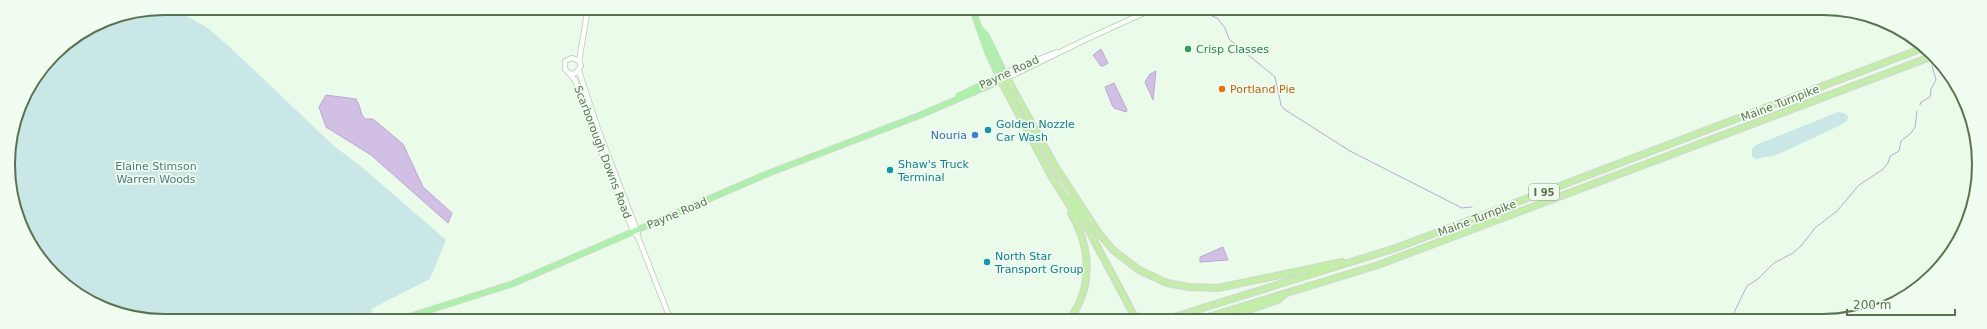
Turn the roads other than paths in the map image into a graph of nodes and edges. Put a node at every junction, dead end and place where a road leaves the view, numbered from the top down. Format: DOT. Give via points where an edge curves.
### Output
graph roads {
  1 [pos="587,15"];
  2 [pos="975,15"];
  3 [pos="1140,15"];
  4 [pos="981,30"];
  5 [pos="582,44"];
  6 [pos="1918,50"];
  7 [pos="575,58"];
  8 [pos="1927,58"];
  9 [pos="579,62"];
  10 [pos="578,71"];
  11 [pos="571,74"];
  12 [pos="1006,76"];
  13 [pos="1000,79"];
  14 [pos="1059,172"];
  15 [pos="1050,174"];
  16 [pos="636,230"];
  17 [pos="1371,256"];
  18 [pos="1287,293"];
  19 [pos="417,314"];
  20 [pos="667,314"];
  21 [pos="1073,314"];
  22 [pos="1132,314"];
  23 [pos="1132,314"];
  24 [pos="1183,314"];
  25 [pos="1218,314"];
  26 [pos="1237,314"];
  1 -- 5 [label="street"];
  2 -- 4 [label="main road"];
  3 -- 12 [label="street, Payne Road"];
  4 -- 12 [label="main road" via="986,35"];
  4 -- 13 [label="main road"];
  5 -- 7 [label="street"];
  5 -- 9 [label="street"];
  6 -- 17 [label="highway, Maine Turnpike / I 95"];
  7 -- 9 [label="street"];
  7 -- 11 [label="street" via="570,58 564,64 566,71"];
  8 -- 18 [label="highway, Maine Turnpike / I 95" via="1421,250"];
  9 -- 10 [label="street" via="581,66"];
  10 -- 11 [label="street"];
  10 -- 16 [label="street, Scarborough Downs Road"];
  11 -- 16 [label="street, Scarborough Downs Road"];
  12 -- 13 [label="main road, Payne Road"];
  12 -- 14 [label="highway"];
  13 -- 15 [label="highway"];
  13 -- 16 [label="main road, Payne Road" via="980,91 769,173"];
  14 -- 17 [label="highway" via="1098,232 1113,250 1142,272 1175,285 1225,287"];
  14 -- 22 [label="highway"];
  15 -- 21 [label="highway" via="1078,226 1087,259 1083,293"];
  15 -- 23 [label="highway"];
  16 -- 19 [label="main road, Payne Road" via="512,284"];
  16 -- 20 [label="street"];
  17 -- 24 [label="highway, Maine Turnpike / I 95"];
  18 -- 25 [label="highway, Maine Turnpike / I 95"];
  18 -- 26 [label="highway" via="1278,300"];
}
